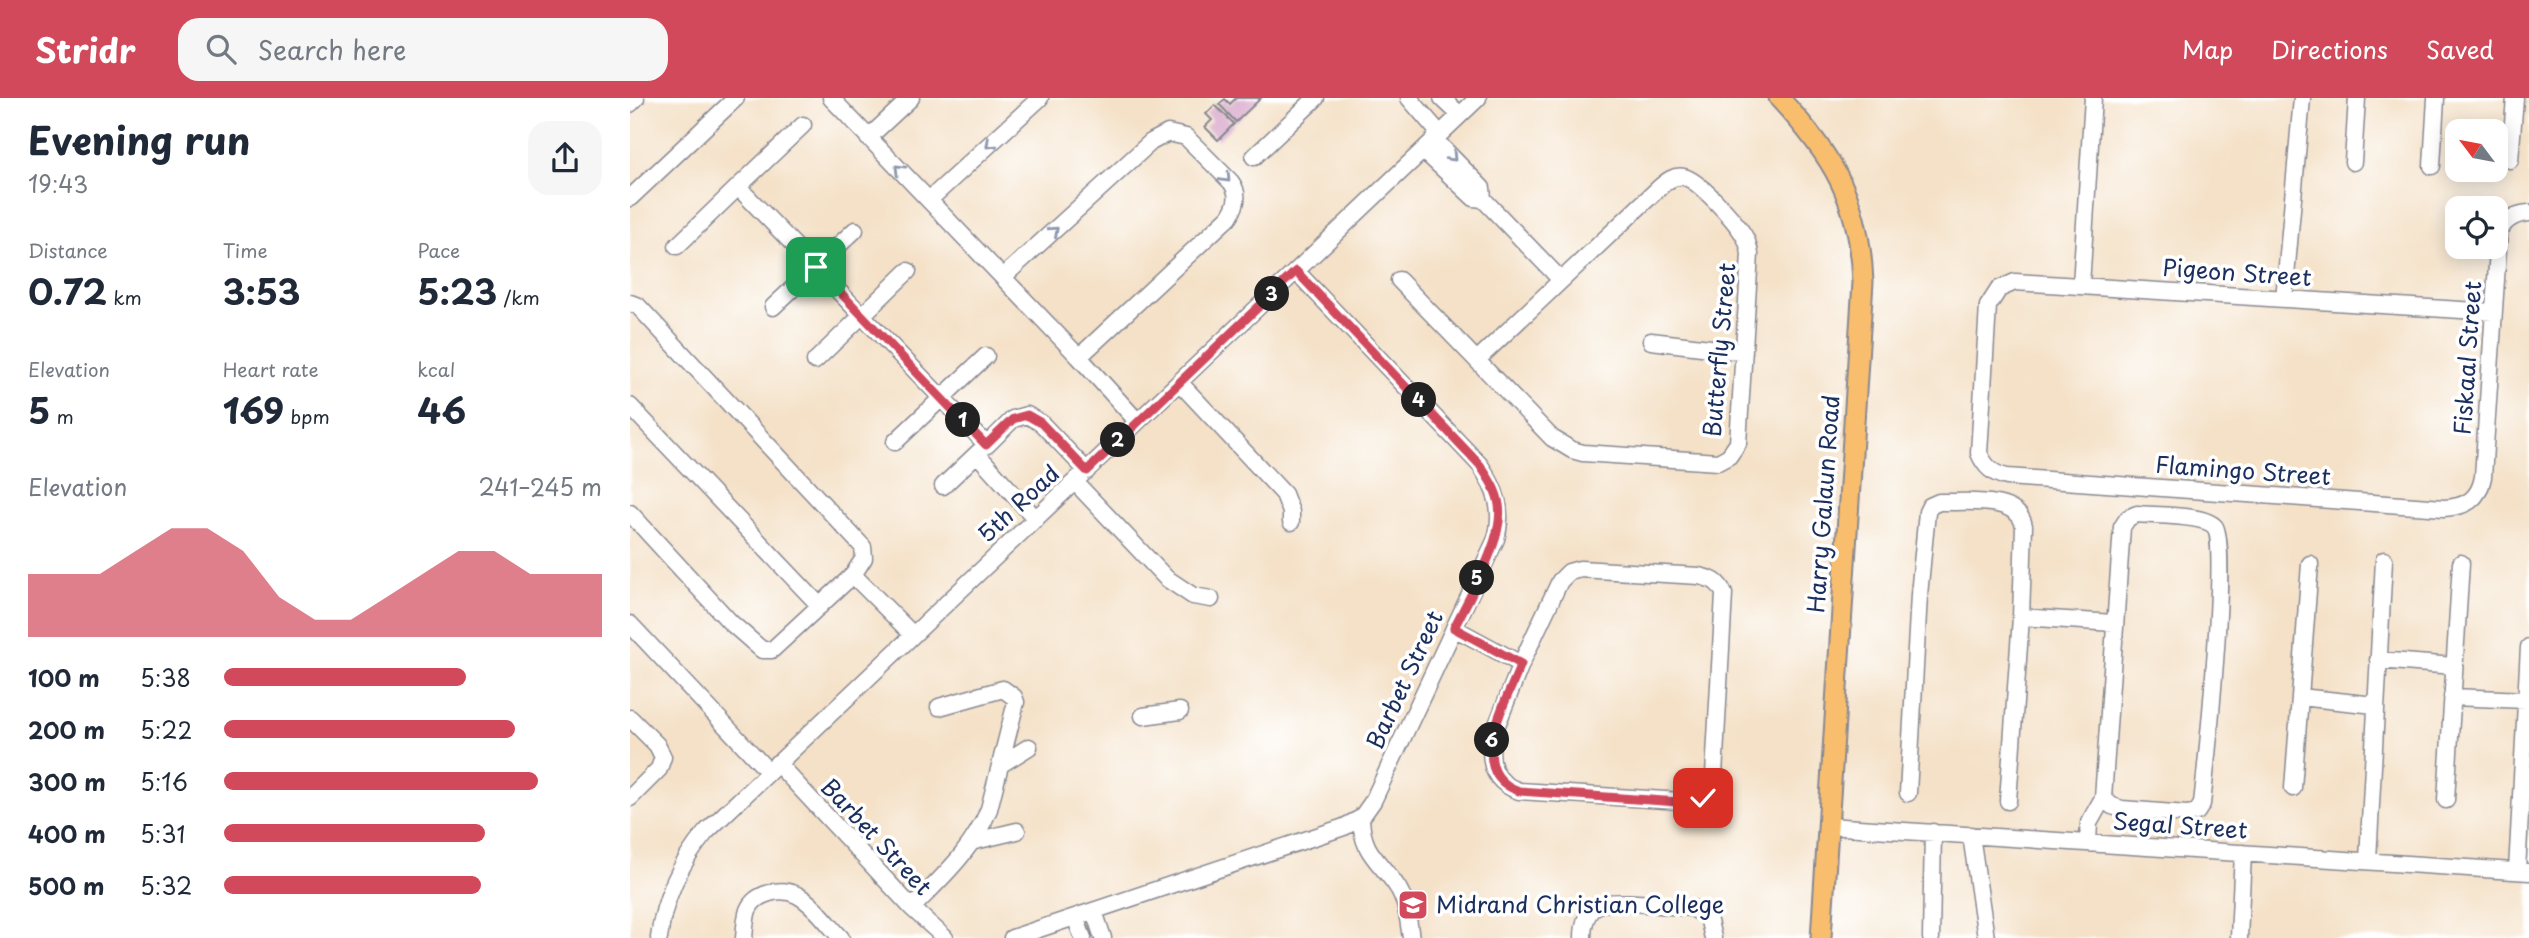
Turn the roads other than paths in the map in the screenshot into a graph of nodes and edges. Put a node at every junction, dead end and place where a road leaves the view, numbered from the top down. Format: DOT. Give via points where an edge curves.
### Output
graph roads {
  1 [pos="636,98"];
  2 [pos="736,98"];
  3 [pos="831,98"];
  4 [pos="911,98"];
  5 [pos="1040,98"];
  6 [pos="1316,98"];
  7 [pos="1409,98"];
  8 [pos="1442,98"];
  9 [pos="1478,98"];
  10 [pos="1779,98"];
  11 [pos="2093,98"];
  12 [pos="2302,98"];
  13 [pos="2357,98"];
  14 [pos="2436,98"];
  15 [pos="2515,98"];
  16 [pos="630,104"];
  17 [pos="1460,115"];
  18 [pos="803,125"];
  19 [pos="868,138"];
  20 [pos="1432,141"];
  21 [pos="1254,157"];
  22 [pos="2510,160"];
  23 [pos="2353,162"];
  24 [pos="2432,166"];
  25 [pos="738,187"];
  26 [pos="630,198"];
  27 [pos="929,200"];
  28 [pos="2529,213"];
  29 [pos="855,230"];
  30 [pos="677,246"];
  31 [pos="816,267"];
  32 [pos="908,271"];
  33 [pos="1296,271"];
  34 [pos="1003,277"];
  35 [pos="1399,279"];
  36 [pos="1560,280"];
  37 [pos="2081,285"];
  38 [pos="2284,299"];
  39 [pos="630,303"];
  40 [pos="773,307"];
  41 [pos="2493,312"];
  42 [pos="861,315"];
  43 [pos="1650,341"];
  44 [pos="1744,352"];
  45 [pos="986,356"];
  46 [pos="1080,357"];
  47 [pos="1477,360"];
  48 [pos="815,361"];
  49 [pos="1179,382"];
  50 [pos="941,399"];
  51 [pos="630,406"];
  52 [pos="1137,421"];
  53 [pos="895,442"];
  54 [pos="981,450"];
  55 [pos="1081,476"];
  56 [pos="2007,477"];
  57 [pos="943,486"];
  58 [pos="2474,498"];
  59 [pos="630,513"];
  60 [pos="1036,519"];
  61 [pos="1291,522"];
  62 [pos="2384,560"];
  63 [pos="2461,563"];
  64 [pos="2309,564"];
  65 [pos="853,575"];
  66 [pos="1211,599"];
  67 [pos="820,606"];
  68 [pos="2021,617"];
  69 [pos="2115,623"];
  70 [pos="630,624"];
  71 [pos="1454,628"];
  72 [pos="913,635"];
  73 [pos="2529,647"];
  74 [pos="2378,660"];
  75 [pos="1521,664"];
  76 [pos="2454,666"];
  77 [pos="2528,666"];
  78 [pos="2300,697"];
  79 [pos="2452,697"];
  80 [pos="2526,700"];
  81 [pos="2375,705"];
  82 [pos="939,707"];
  83 [pos="1180,711"];
  84 [pos="1143,716"];
  85 [pos="630,718"];
  86 [pos="1028,747"];
  87 [pos="1000,765"];
  88 [pos="772,767"];
  89 [pos="2293,788"];
  90 [pos="1908,793"];
  91 [pos="630,798"];
  92 [pos="2103,798"];
  93 [pos="2446,800"];
  94 [pos="2008,801"];
  95 [pos="1361,818"];
  96 [pos="1828,826"];
  97 [pos="1017,831"];
  98 [pos="1933,832"];
  99 [pos="1971,835"];
  100 [pos="975,841"];
  101 [pos="2088,842"];
  102 [pos="2243,853"];
  103 [pos="2368,860"];
  104 [pos="2523,871"];
  105 [pos="912,908"];
  106 [pos="1094,911"];
  107 [pos="1074,917"];
  108 [pos="659,938"];
  109 [pos="744,938"];
  110 [pos="841,938"];
  111 [pos="945,938"];
  112 [pos="1012,938"];
  113 [pos="1083,938"];
  114 [pos="1103,938"];
  115 [pos="1411,938"];
  116 [pos="1583,938"];
  117 [pos="1713,938"];
  118 [pos="1821,938"];
  119 [pos="1931,938"];
  120 [pos="1986,938"];
  121 [pos="2239,938"];
  1 -- 16 [label="street"];
  2 -- 26 [label="street"];
  3 -- 19 [label="street"];
  4 -- 19 [label="street"];
  5 -- 27 [label="street, one-way"];
  6 -- 21 [label="street"];
  7 -- 20 [label="street"];
  8 -- 17 [label="street"];
  9 -- 17 [label="street, 5th Road"];
  10 -- 96 [label="main road, Harry Galaun Road" via="1819,143 1841,181 1857,227 1862,263"];
  11 -- 37 [label="street"];
  12 -- 38 [label="street"];
  13 -- 23 [label="street"];
  14 -- 24 [label="street"];
  15 -- 22 [label="street"];
  17 -- 20 [label="street, 5th Road"];
  18 -- 25 [label="street"];
  27 -- 19 [label="street, one-way"];
  20 -- 33 [label="street, 5th Road"];
  20 -- 36 [label="street" via="1482,188 1483,199"];
  25 -- 30 [label="street"];
  25 -- 31 [label="street"];
  27 -- 34 [label="street"];
  28 -- 41 [label="street, Fiskaal Street" via="2507,221 2499,234"];
  29 -- 31 [label="street"];
  31 -- 40 [label="street"];
  31 -- 42 [label="street"];
  32 -- 42 [label="street"];
  33 -- 49 [label="street, 5th Road"];
  33 -- 71 [label="street, Barbet Street" via="1480,465 1496,492 1500,516 1496,539"];
  34 -- 46 [label="street"];
  34 -- 46 [label="street, one-way" via="1151,142 1168,133 1186,137 1231,182 1237,200 1229,217"];
  35 -- 47 [label="street, Butterfly Street"];
  36 -- 44 [label="street, Butterfly Street" via="1660,187 1674,177 1687,177 1738,227 1748,244"];
  36 -- 47 [label="street, Butterfly Street"];
  37 -- 38 [label="street, Pigeon Street"];
  37 -- 56 [label="street, Pigeon Street" via="2015,282 1999,289 1988,306 1979,453 1989,469"];
  38 -- 41 [label="street, Pigeon Street"];
  39 -- 65 [label="street" via="638,306 863,547 864,558"];
  41 -- 58 [label="street, Fiskaal Street" via="2483,477"];
  42 -- 48 [label="street"];
  42 -- 50 [label="street"];
  43 -- 44 [label="street"];
  44 -- 47 [label="street, Butterfly Street" via="1738,443 1718,462 1572,450 1552,438"];
  45 -- 50 [label="street"];
  46 -- 52 [label="street"];
  49 -- 52 [label="street, 5th Road"];
  49 -- 61 [label="street" via="1284,494"];
  50 -- 53 [label="street"];
  50 -- 54 [label="street"];
  51 -- 67 [label="street"];
  52 -- 55 [label="street, 5th Road"];
  54 -- 55 [label="street" via="1013,419 1027,415 1041,423"];
  54 -- 57 [label="street"];
  54 -- 60 [label="street"];
  55 -- 60 [label="street, 5th Road"];
  55 -- 66 [label="street" via="1166,578 1194,596"];
  56 -- 58 [label="street, Flamingo Street" via="2444,508 2459,507"];
  59 -- 67 [label="street" via="730,622 762,650 772,650"];
  60 -- 72 [label="street, 5th Road"];
  62 -- 74 [label="street"];
  63 -- 76 [label="street"];
  64 -- 78 [label="street"];
  65 -- 67 [label="street"];
  65 -- 72 [label="street"];
  68 -- 69 [label="street"];
  68 -- 90 [label="street" via="2024,526 2015,509 1939,502 1930,506 1920,582"];
  68 -- 94 [label="street"];
  69 -- 92 [label="street"];
  69 -- 92 [label="street" via="2121,534 2128,518 2137,514 2204,519 2213,524 2220,546 2216,650 2202,804 2197,812 2187,814 2122,809"];
  70 -- 88 [label="street, Barbet Street"];
  71 -- 75 [label="street"];
  71 -- 95 [label="street, Barbet Street"];
  72 -- 88 [label="street, 5th Road"];
  73 -- 77 [label="street"];
  74 -- 76 [label="street"];
  74 -- 81 [label="street"];
  75 -- 75 [label="street" via="1560,581 1569,572 1699,576 1716,581 1724,594 1714,775 1709,792 1693,803 1519,791 1503,784 1492,768 1491,747"];
  76 -- 79 [label="street"];
  77 -- 80 [label="street"];
  78 -- 81 [label="street"];
  78 -- 89 [label="street"];
  79 -- 80 [label="street"];
  79 -- 93 [label="street"];
  80 -- 104 [label="street"];
  81 -- 103 [label="street"];
  82 -- 87 [label="street" via="996,690 1009,692 1015,708"];
  83 -- 84 [label="street"];
  85 -- 91 [label="street" via="663,757 659,769"];
  86 -- 87 [label="street"];
  87 -- 100 [label="street"];
  88 -- 105 [label="street, Barbet Street"];
  88 -- 108 [label="street, 5th Road" via="706,832 683,863 668,897"];
  92 -- 101 [label="street" via="2089,823"];
  95 -- 106 [label="street"];
  95 -- 115 [label="street" via="1369,854 1401,895"];
  96 -- 98 [label="street, Segal Street"];
  96 -- 118 [label="main road, Harry Galaun Road"];
  97 -- 100 [label="street"];
  98 -- 99 [label="street, Segal Street"];
  98 -- 119 [label="street"];
  99 -- 101 [label="street, Segal Street"];
  99 -- 120 [label="street"];
  100 -- 105 [label="street"];
  101 -- 102 [label="street, Segal Street"];
  102 -- 103 [label="street, Segal Street"];
  102 -- 121 [label="street"];
  103 -- 104 [label="street, Segal Street"];
  105 -- 111 [label="street, Barbet Street"];
  106 -- 107 [label="street"];
  106 -- 114 [label="street"];
  107 -- 112 [label="street"];
  107 -- 113 [label="street"];
  109 -- 110 [label="street" via="753,902 786,891 806,901"];
  116 -- 117 [label="street" via="1591,911 1616,902 1692,908 1708,917"];
}
